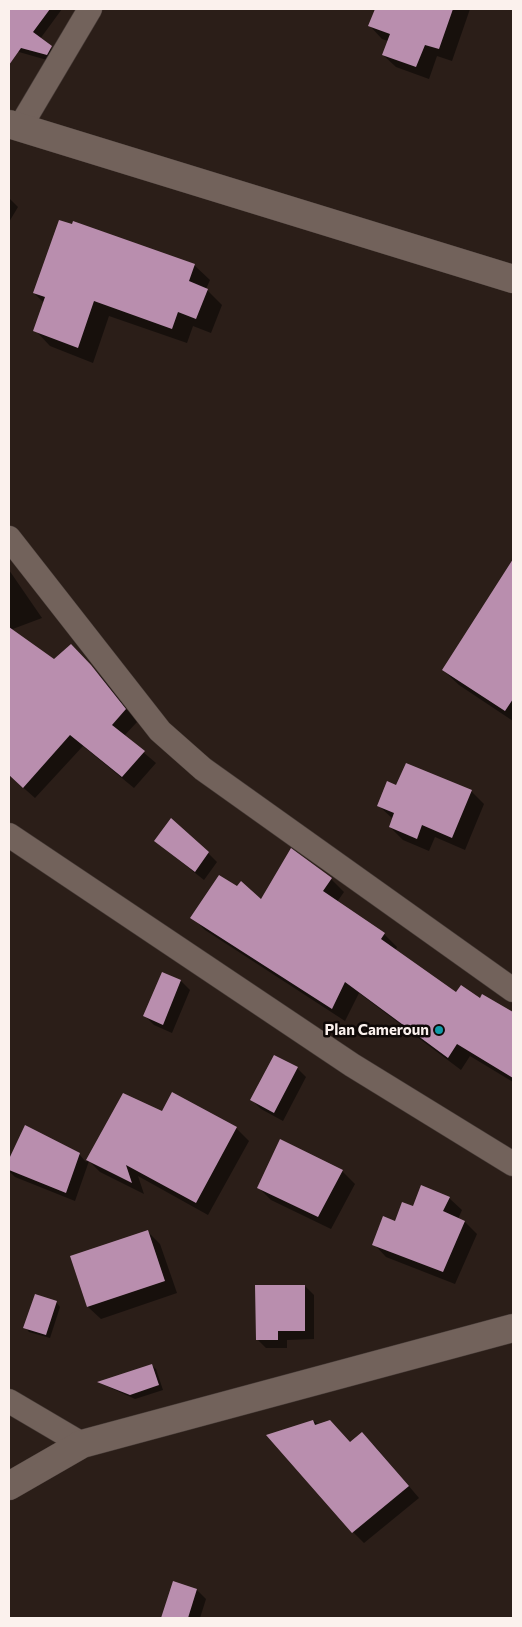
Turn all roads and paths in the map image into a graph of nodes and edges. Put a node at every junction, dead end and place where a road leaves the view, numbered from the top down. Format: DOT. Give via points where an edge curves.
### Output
graph roads {
  1 [pos="90,9"];
  2 [pos="14,126"];
  3 [pos="513,279"];
  4 [pos="9,538"];
  5 [pos="9,835"];
  6 [pos="513,990"];
  7 [pos="513,1164"];
  8 [pos="513,1328"];
  9 [pos="9,1401"];
  10 [pos="82,1444"];
  11 [pos="9,1486"];
  1 -- 2 [label="street"];
  2 -- 3 [label="street"];
  4 -- 6 [label="street" via="160,731 203,769"];
  5 -- 7 [label="street" via="352,1065"];
  8 -- 10 [label="street"];
  9 -- 10 [label="street"];
  10 -- 11 [label="street"];
}
